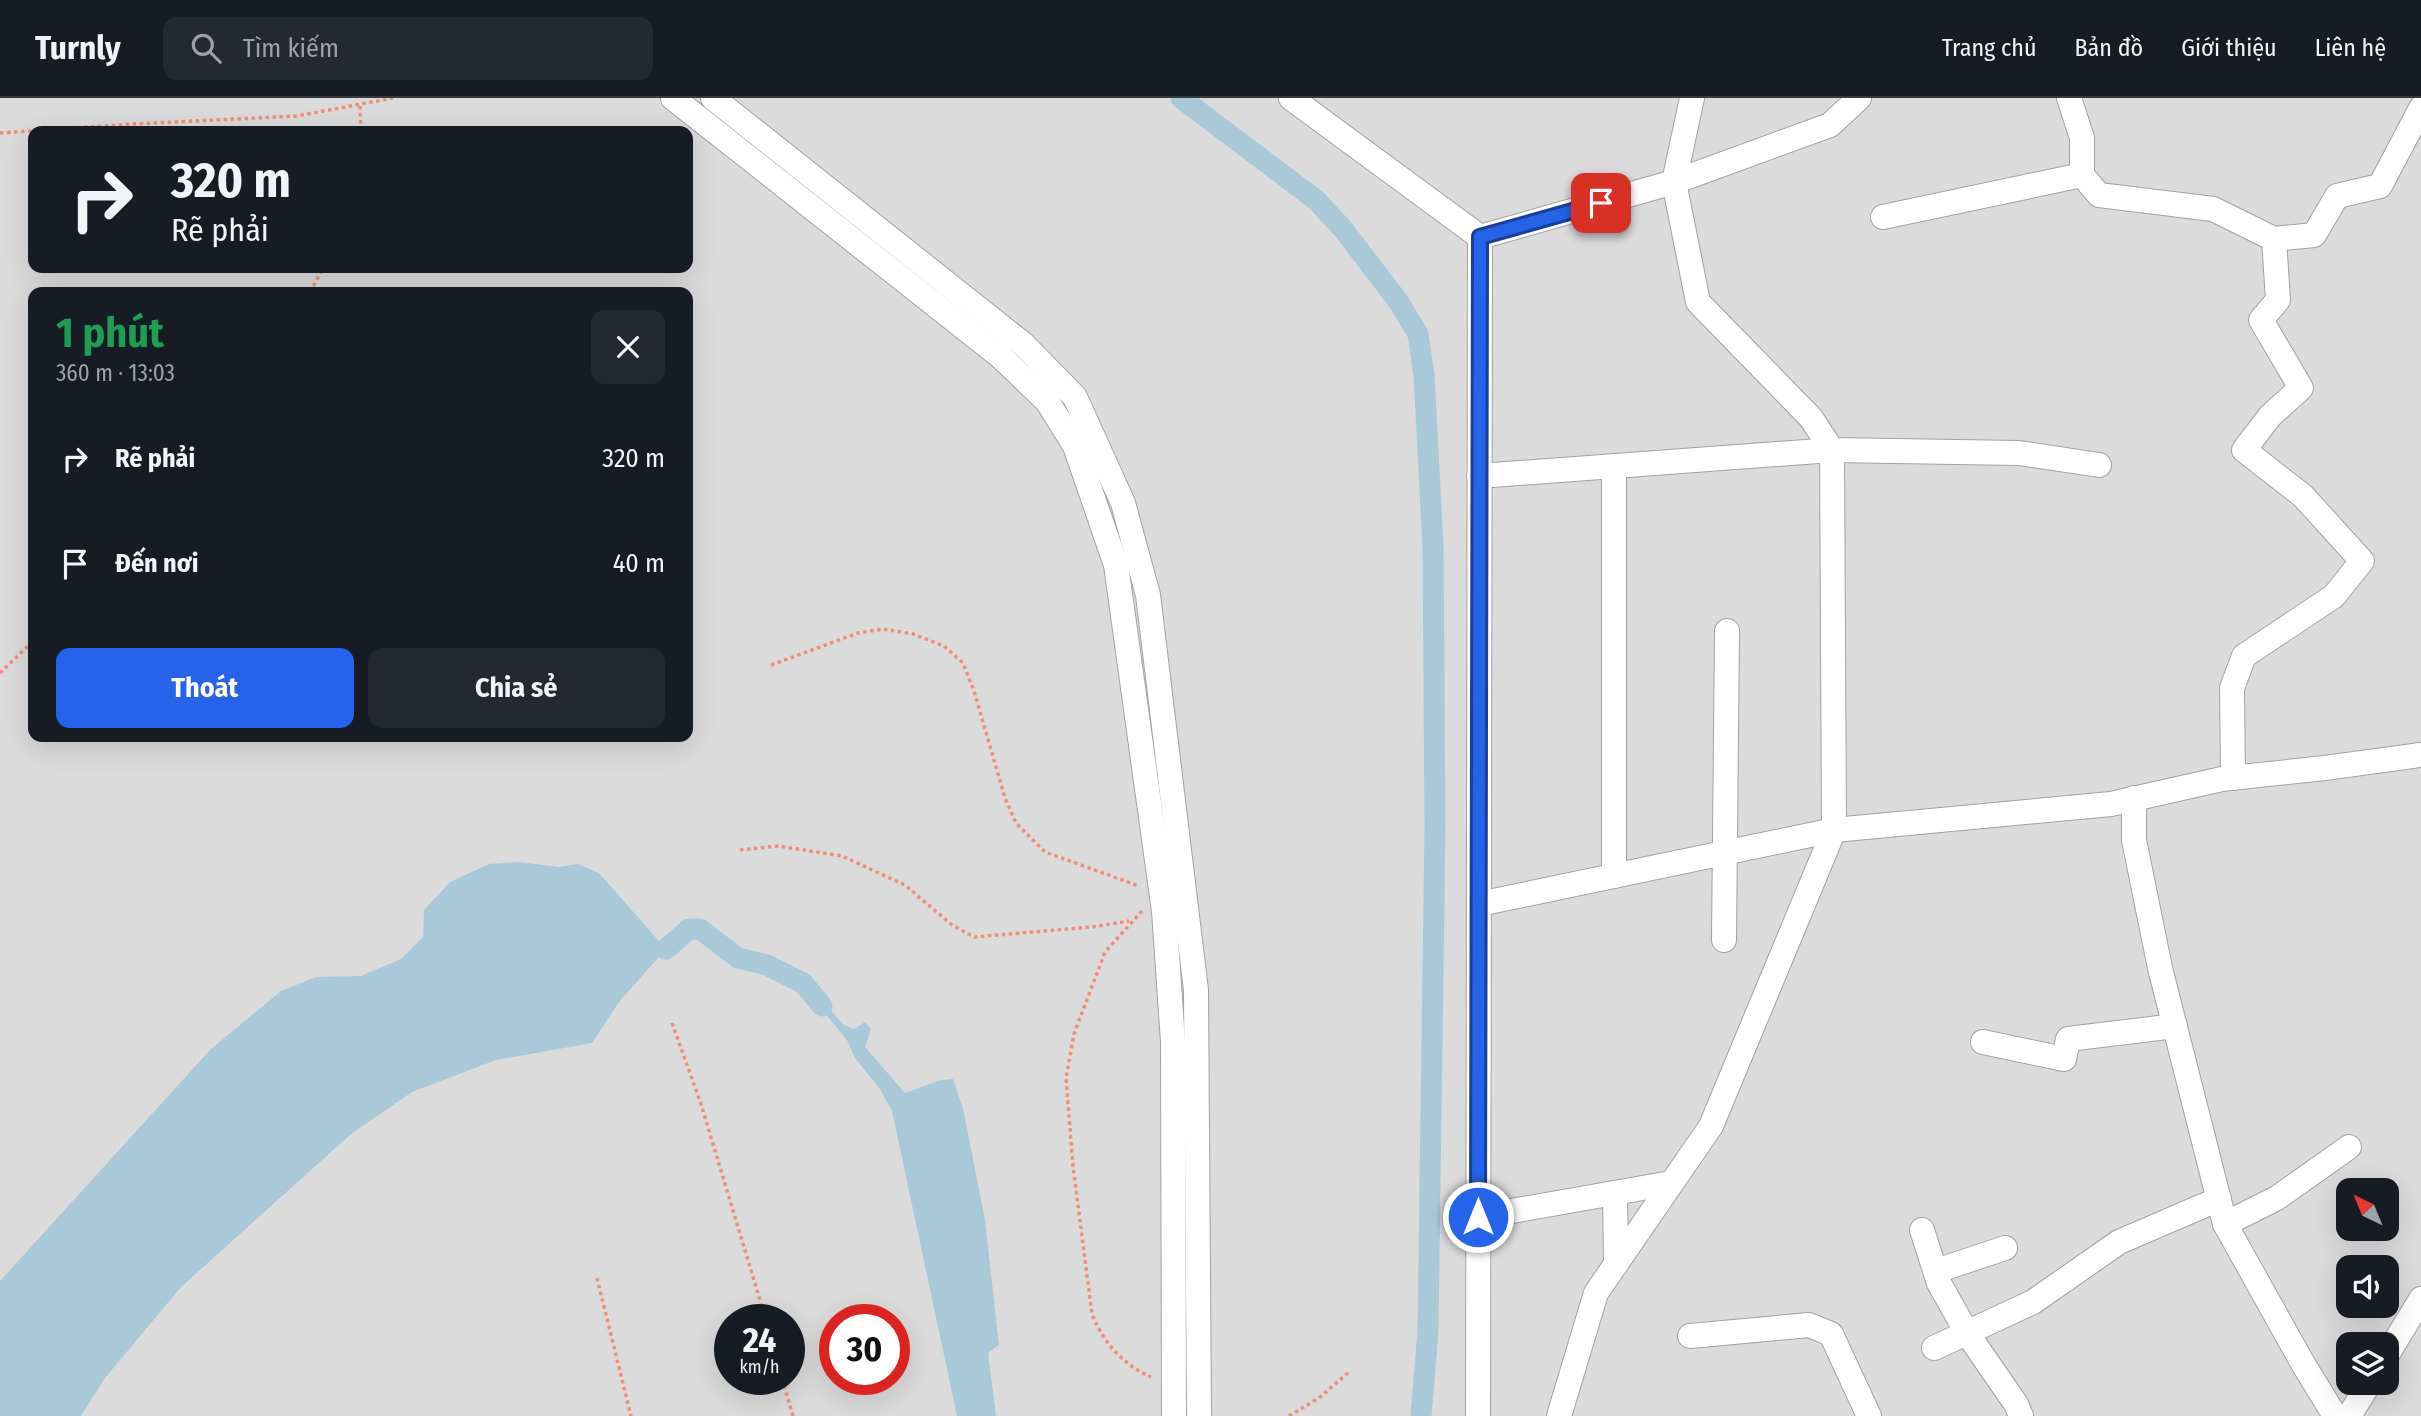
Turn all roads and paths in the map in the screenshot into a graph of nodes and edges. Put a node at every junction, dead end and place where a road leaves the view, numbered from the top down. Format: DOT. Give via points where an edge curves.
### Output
graph roads {
  1 [pos="393,98"];
  2 [pos="673,98"];
  3 [pos="713,98"];
  4 [pos="1292,98"];
  5 [pos="1692,98"];
  6 [pos="1859,98"];
  7 [pos="2069,98"];
  8 [pos="360,106"];
  9 [pos="2421,108"];
  10 [pos="103,126"];
  11 [pos="361,126"];
  12 [pos="28,131"];
  13 [pos="0,133"];
  14 [pos="2082,175"];
  15 [pos="1674,182"];
  16 [pos="1883,218"];
  17 [pos="1480,237"];
  18 [pos="2274,239"];
  19 [pos="958,307"];
  20 [pos="1832,450"];
  21 [pos="2099,465"];
  22 [pos="1614,466"];
  23 [pos="1479,476"];
  24 [pos="1727,631"];
  25 [pos="28,646"];
  26 [pos="771,664"];
  27 [pos="0,673"];
  28 [pos="2421,754"];
  29 [pos="2233,778"];
  30 [pos="2134,798"];
  31 [pos="1835,830"];
  32 [pos="740,850"];
  33 [pos="1725,853"];
  34 [pos="1614,876"];
  35 [pos="1186,891"];
  36 [pos="1161,894"];
  37 [pos="1479,904"];
  38 [pos="1131,921"];
  39 [pos="1724,940"];
  40 [pos="671,1023"];
  41 [pos="2175,1026"];
  42 [pos="1983,1042"];
  43 [pos="2349,1147"];
  44 [pos="1671,1183"];
  45 [pos="1615,1193"];
  46 [pos="2219,1199"];
  47 [pos="1478,1217"];
  48 [pos="2225,1224"];
  49 [pos="1922,1230"];
  50 [pos="2005,1248"];
  51 [pos="1616,1264"];
  52 [pos="1936,1271"];
  53 [pos="597,1278"];
  54 [pos="2421,1299"];
  55 [pos="761,1304"];
  56 [pos="1967,1333"];
  57 [pos="2399,1335"];
  58 [pos="1690,1336"];
  59 [pos="1934,1348"];
  60 [pos="1350,1371"];
  61 [pos="1199,1386"];
  62 [pos="1174,1387"];
  63 [pos="787,1395"];
  64 [pos="2362,1395"];
  65 [pos="631,1416"];
  66 [pos="793,1416"];
  67 [pos="1174,1416"];
  68 [pos="1199,1416"];
  69 [pos="1289,1416"];
  70 [pos="1478,1416"];
  71 [pos="1559,1416"];
  72 [pos="1869,1416"];
  73 [pos="2021,1416"];
  74 [pos="2335,1416"];
  75 [pos="2349,1416"];
  1 -- 8 [label="path"];
  2 -- 19 [label="street"];
  3 -- 19 [label="street"];
  4 -- 17 [label="street"];
  5 -- 15 [label="street"];
  6 -- 15 [label="street" via="1830,125"];
  7 -- 14 [label="street" via="2082,138"];
  8 -- 10 [label="path" via="297,116"];
  8 -- 11 [label="path"];
  9 -- 18 [label="street" via="2380,186 2337,195 2315,235"];
  12 -- 13 [label="path"];
  14 -- 16 [label="street"];
  14 -- 18 [label="street" via="2099,195 2213,209"];
  15 -- 17 [label="street"];
  15 -- 20 [label="street" via="1698,302 1811,418"];
  17 -- 23 [label="street"];
  18 -- 29 [label="street" via="2278,300 2261,320 2301,388 2270,416 2244,450 2303,496 2362,561 2334,596 2244,656 2232,688"];
  19 -- 35 [label="street" via="1023,344 1075,397 1123,503 1148,595"];
  19 -- 36 [label="street" via="1047,401 1075,446 1116,565"];
  20 -- 21 [label="street" via="2019,453"];
  20 -- 22 [label="street"];
  20 -- 31 [label="street"];
  22 -- 23 [label="street"];
  22 -- 34 [label="street"];
  23 -- 37 [label="street"];
  24 -- 33 [label="street"];
  25 -- 27 [label="path"];
  26 -- 36 [label="path" via="858,633 883,629 944,646 967,672 1016,823 1045,852"];
  28 -- 29 [label="street"];
  29 -- 30 [label="street"];
  30 -- 31 [label="street" via="2111,804"];
  30 -- 41 [label="street" via="2134,840"];
  31 -- 33 [label="street"];
  31 -- 44 [label="street" via="1711,1126"];
  32 -- 38 [label="path" via="778,846 842,856 905,885 952,925 974,937"];
  33 -- 34 [label="street"];
  33 -- 39 [label="street"];
  34 -- 37 [label="street"];
  35 -- 36 [label="street"];
  35 -- 61 [label="street" via="1196,989"];
  36 -- 38 [label="path"];
  36 -- 62 [label="street" via="1173,1042"];
  37 -- 47 [label="street"];
  38 -- 62 [label="path" via="1105,952 1074,1034 1066,1078 1073,1166 1093,1314 1101,1334 1142,1373"];
  40 -- 55 [label="path" via="701,1104"];
  41 -- 42 [label="street" via="2068,1039 2064,1059"];
  41 -- 46 [label="street"];
  43 -- 48 [label="street" via="2277,1198"];
  44 -- 45 [label="street"];
  44 -- 51 [label="street"];
  45 -- 47 [label="street"];
  45 -- 51 [label="street"];
  46 -- 48 [label="street"];
  46 -- 56 [label="street" via="2119,1242 2033,1302"];
  47 -- 70 [label="street"];
  48 -- 74 [label="street"];
  49 -- 52 [label="street"];
  50 -- 52 [label="street"];
  51 -- 71 [label="street" via="1596,1293"];
  52 -- 56 [label="street"];
  53 -- 65 [label="path"];
  54 -- 57 [label="street"];
  56 -- 59 [label="street"];
  56 -- 73 [label="street"];
  58 -- 72 [label="street" via="1809,1325 1832,1334"];
  60 -- 69 [label="path"];
  61 -- 62 [label="street"];
  61 -- 68 [label="street"];
  62 -- 67 [label="street"];
  63 -- 66 [label="path"];
  64 -- 75 [label="street"];
}
